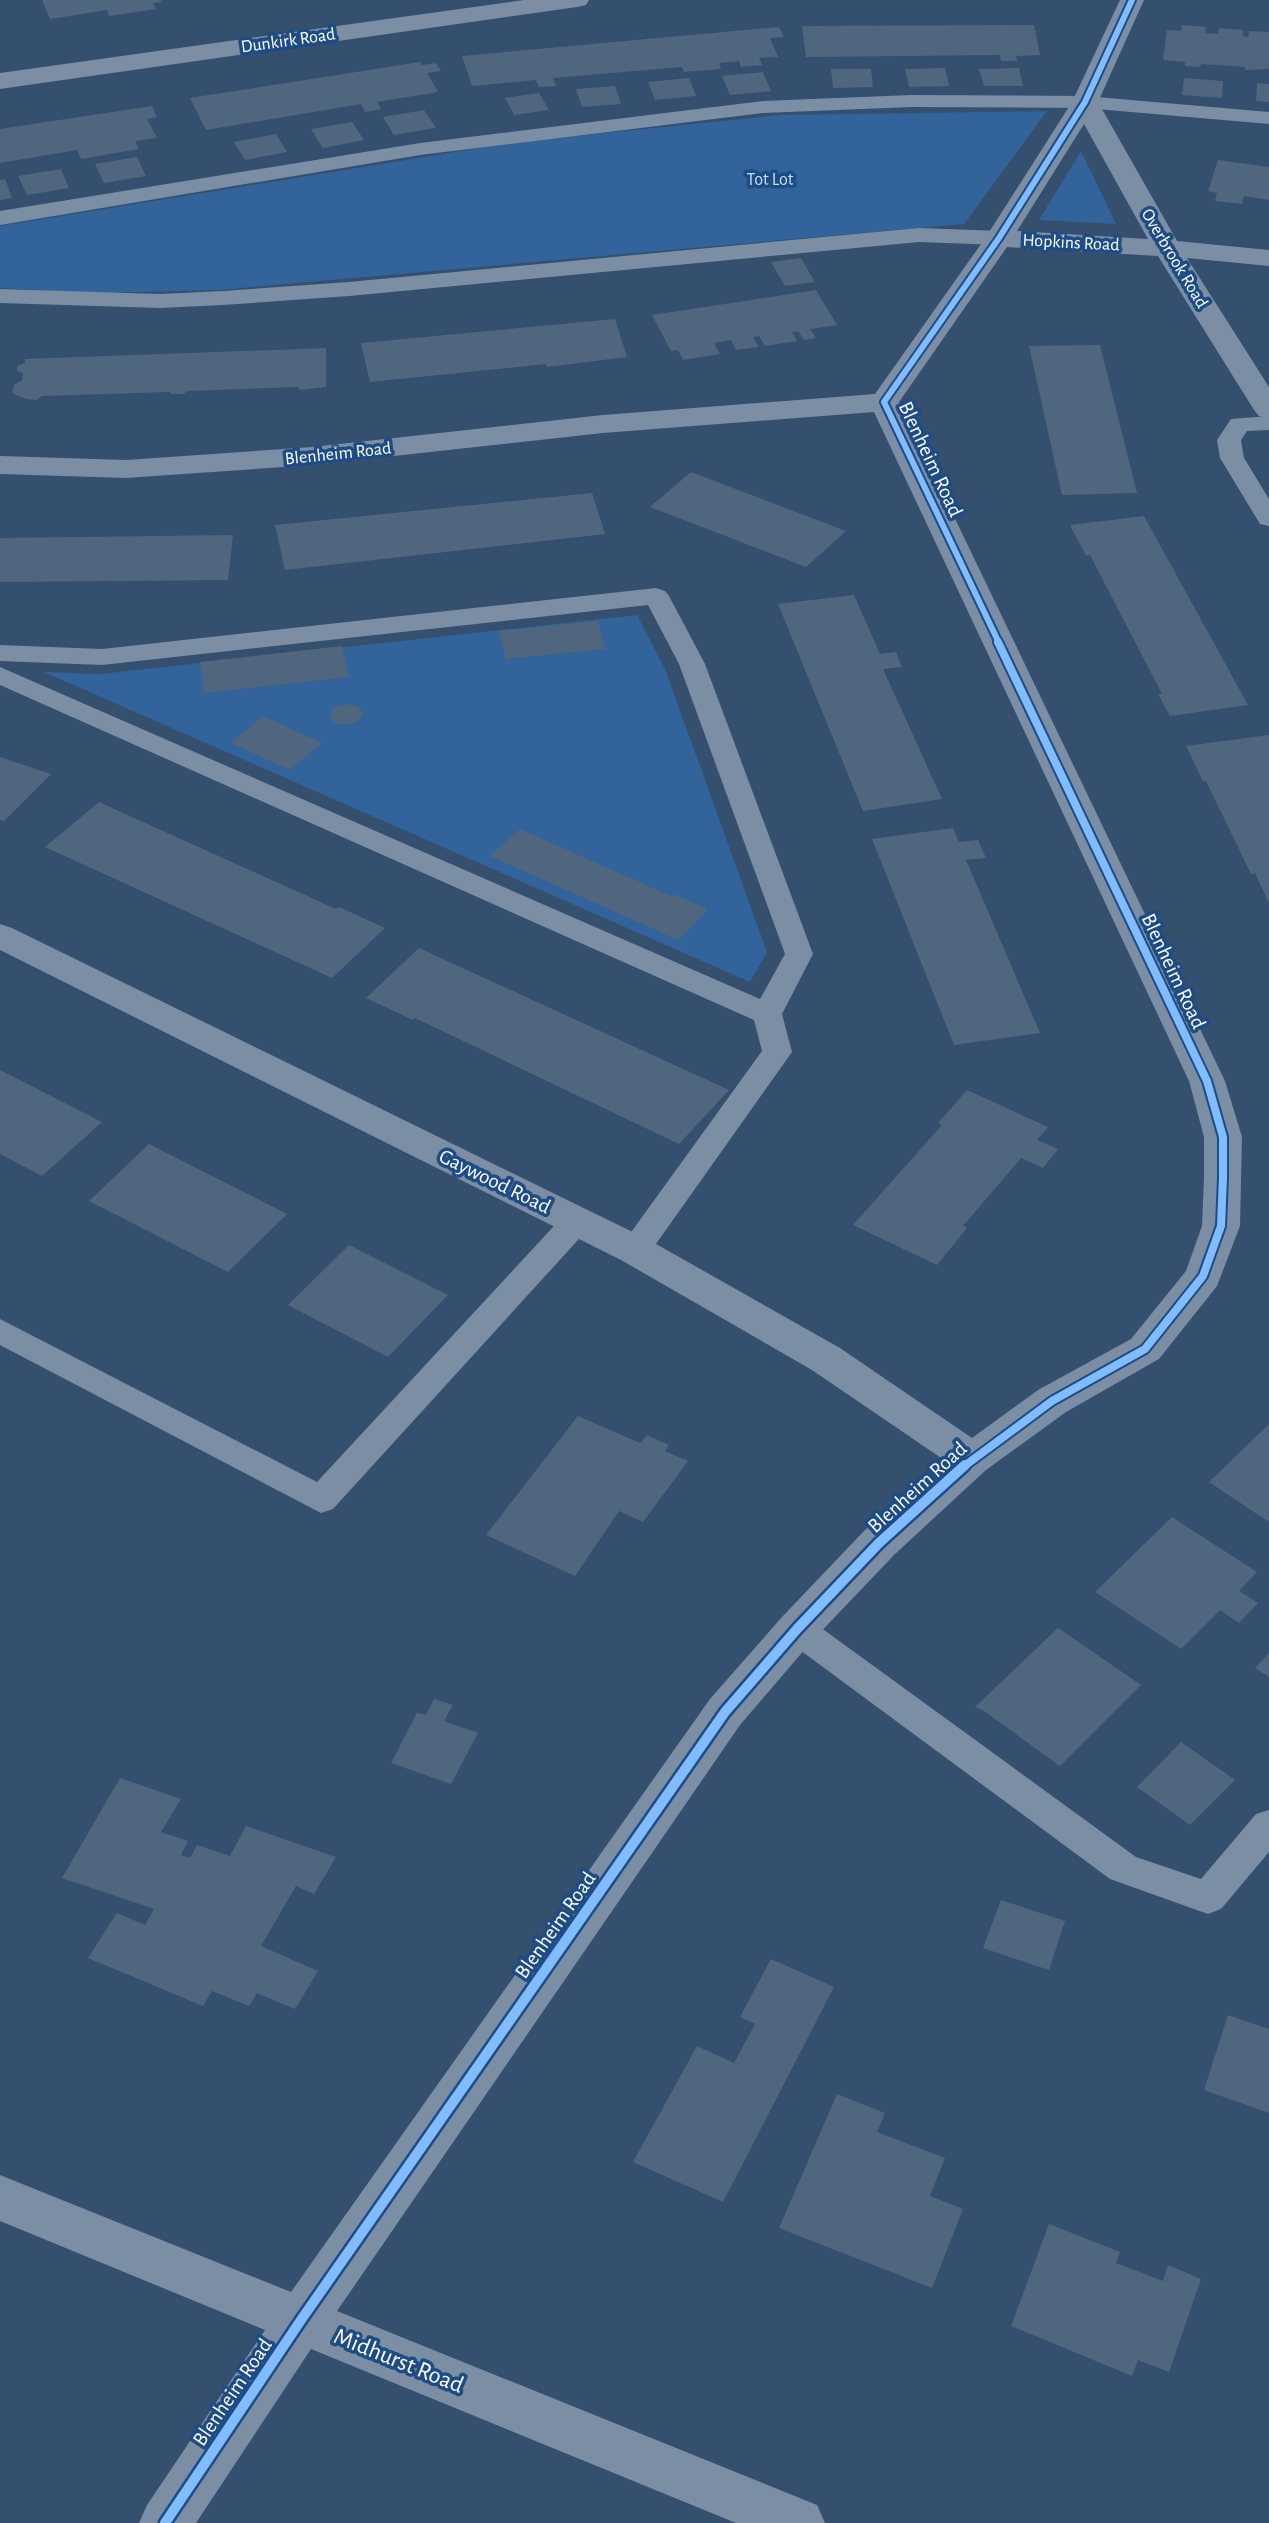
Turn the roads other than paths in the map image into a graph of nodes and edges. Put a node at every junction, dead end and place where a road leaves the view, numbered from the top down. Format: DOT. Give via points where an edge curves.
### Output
graph roads {
  1 [pos="577,0"];
  2 [pos="1132,0"];
  3 [pos="0,81"];
  4 [pos="1085,102"];
  5 [pos="1269,118"];
  6 [pos="0,218"];
  7 [pos="999,237"];
  8 [pos="1167,248"];
  9 [pos="1269,258"];
  10 [pos="0,296"];
  11 [pos="884,402"];
  12 [pos="1269,410"];
  13 [pos="1269,423"];
  14 [pos="0,465"];
  15 [pos="1269,519"];
  16 [pos="0,653"];
  17 [pos="0,675"];
  18 [pos="0,936"];
  19 [pos="767,1014"];
  20 [pos="578,1221"];
  21 [pos="635,1250"];
  22 [pos="0,1331"];
  23 [pos="972,1459"];
  24 [pos="797,1629"];
  25 [pos="1269,1825"];
  26 [pos="0,2198"];
  27 [pos="301,2320"];
  28 [pos="165,2523"];
  29 [pos="799,2523"];
  1 -- 3 [label="street, Dunkirk Road"];
  2 -- 4 [label="street, Blenheim Road"];
  4 -- 5 [label="lane"];
  4 -- 6 [label="lane" via="911,101 763,107 420,149"];
  4 -- 7 [label="street, Blenheim Road"];
  4 -- 8 [label="street, Overbrook Road"];
  7 -- 8 [label="street, Hopkins Road"];
  7 -- 10 [label="lane" via="919,235 223,298 160,301"];
  7 -- 11 [label="street, Blenheim Road"];
  8 -- 9 [label="street, Hopkins Road"];
  8 -- 12 [label="street, Overbrook Road"];
  11 -- 14 [label="street, Blenheim Road" via="603,424 286,458 126,469"];
  11 -- 23 [label="street, Blenheim Road" via="1207,1080 1223,1137 1221,1226 1203,1276 1145,1349 1052,1401"];
  13 -- 15 [label="lane" via="1239,424 1228,440 1232,458"];
  16 -- 19 [label="lane" via="102,657 656,596 692,664 799,954"];
  17 -- 19 [label="lane"];
  18 -- 20 [label="street, Gaywood Road"];
  19 -- 21 [label="lane" via="777,1052"];
  20 -- 21 [label="street, Gaywood Road"];
  20 -- 22 [label="lane" via="321,1500"];
  21 -- 23 [label="street, Gaywood Road" via="826,1359"];
  23 -- 24 [label="street, Blenheim Road" via="879,1544"];
  24 -- 25 [label="lane" via="1123,1868 1208,1898"];
  24 -- 27 [label="street, Blenheim Road" via="725,1713"];
  26 -- 27 [label="street, Midhurst Road"];
  27 -- 28 [label="street, Blenheim Road"];
  27 -- 29 [label="street, Midhurst Road"];
}
